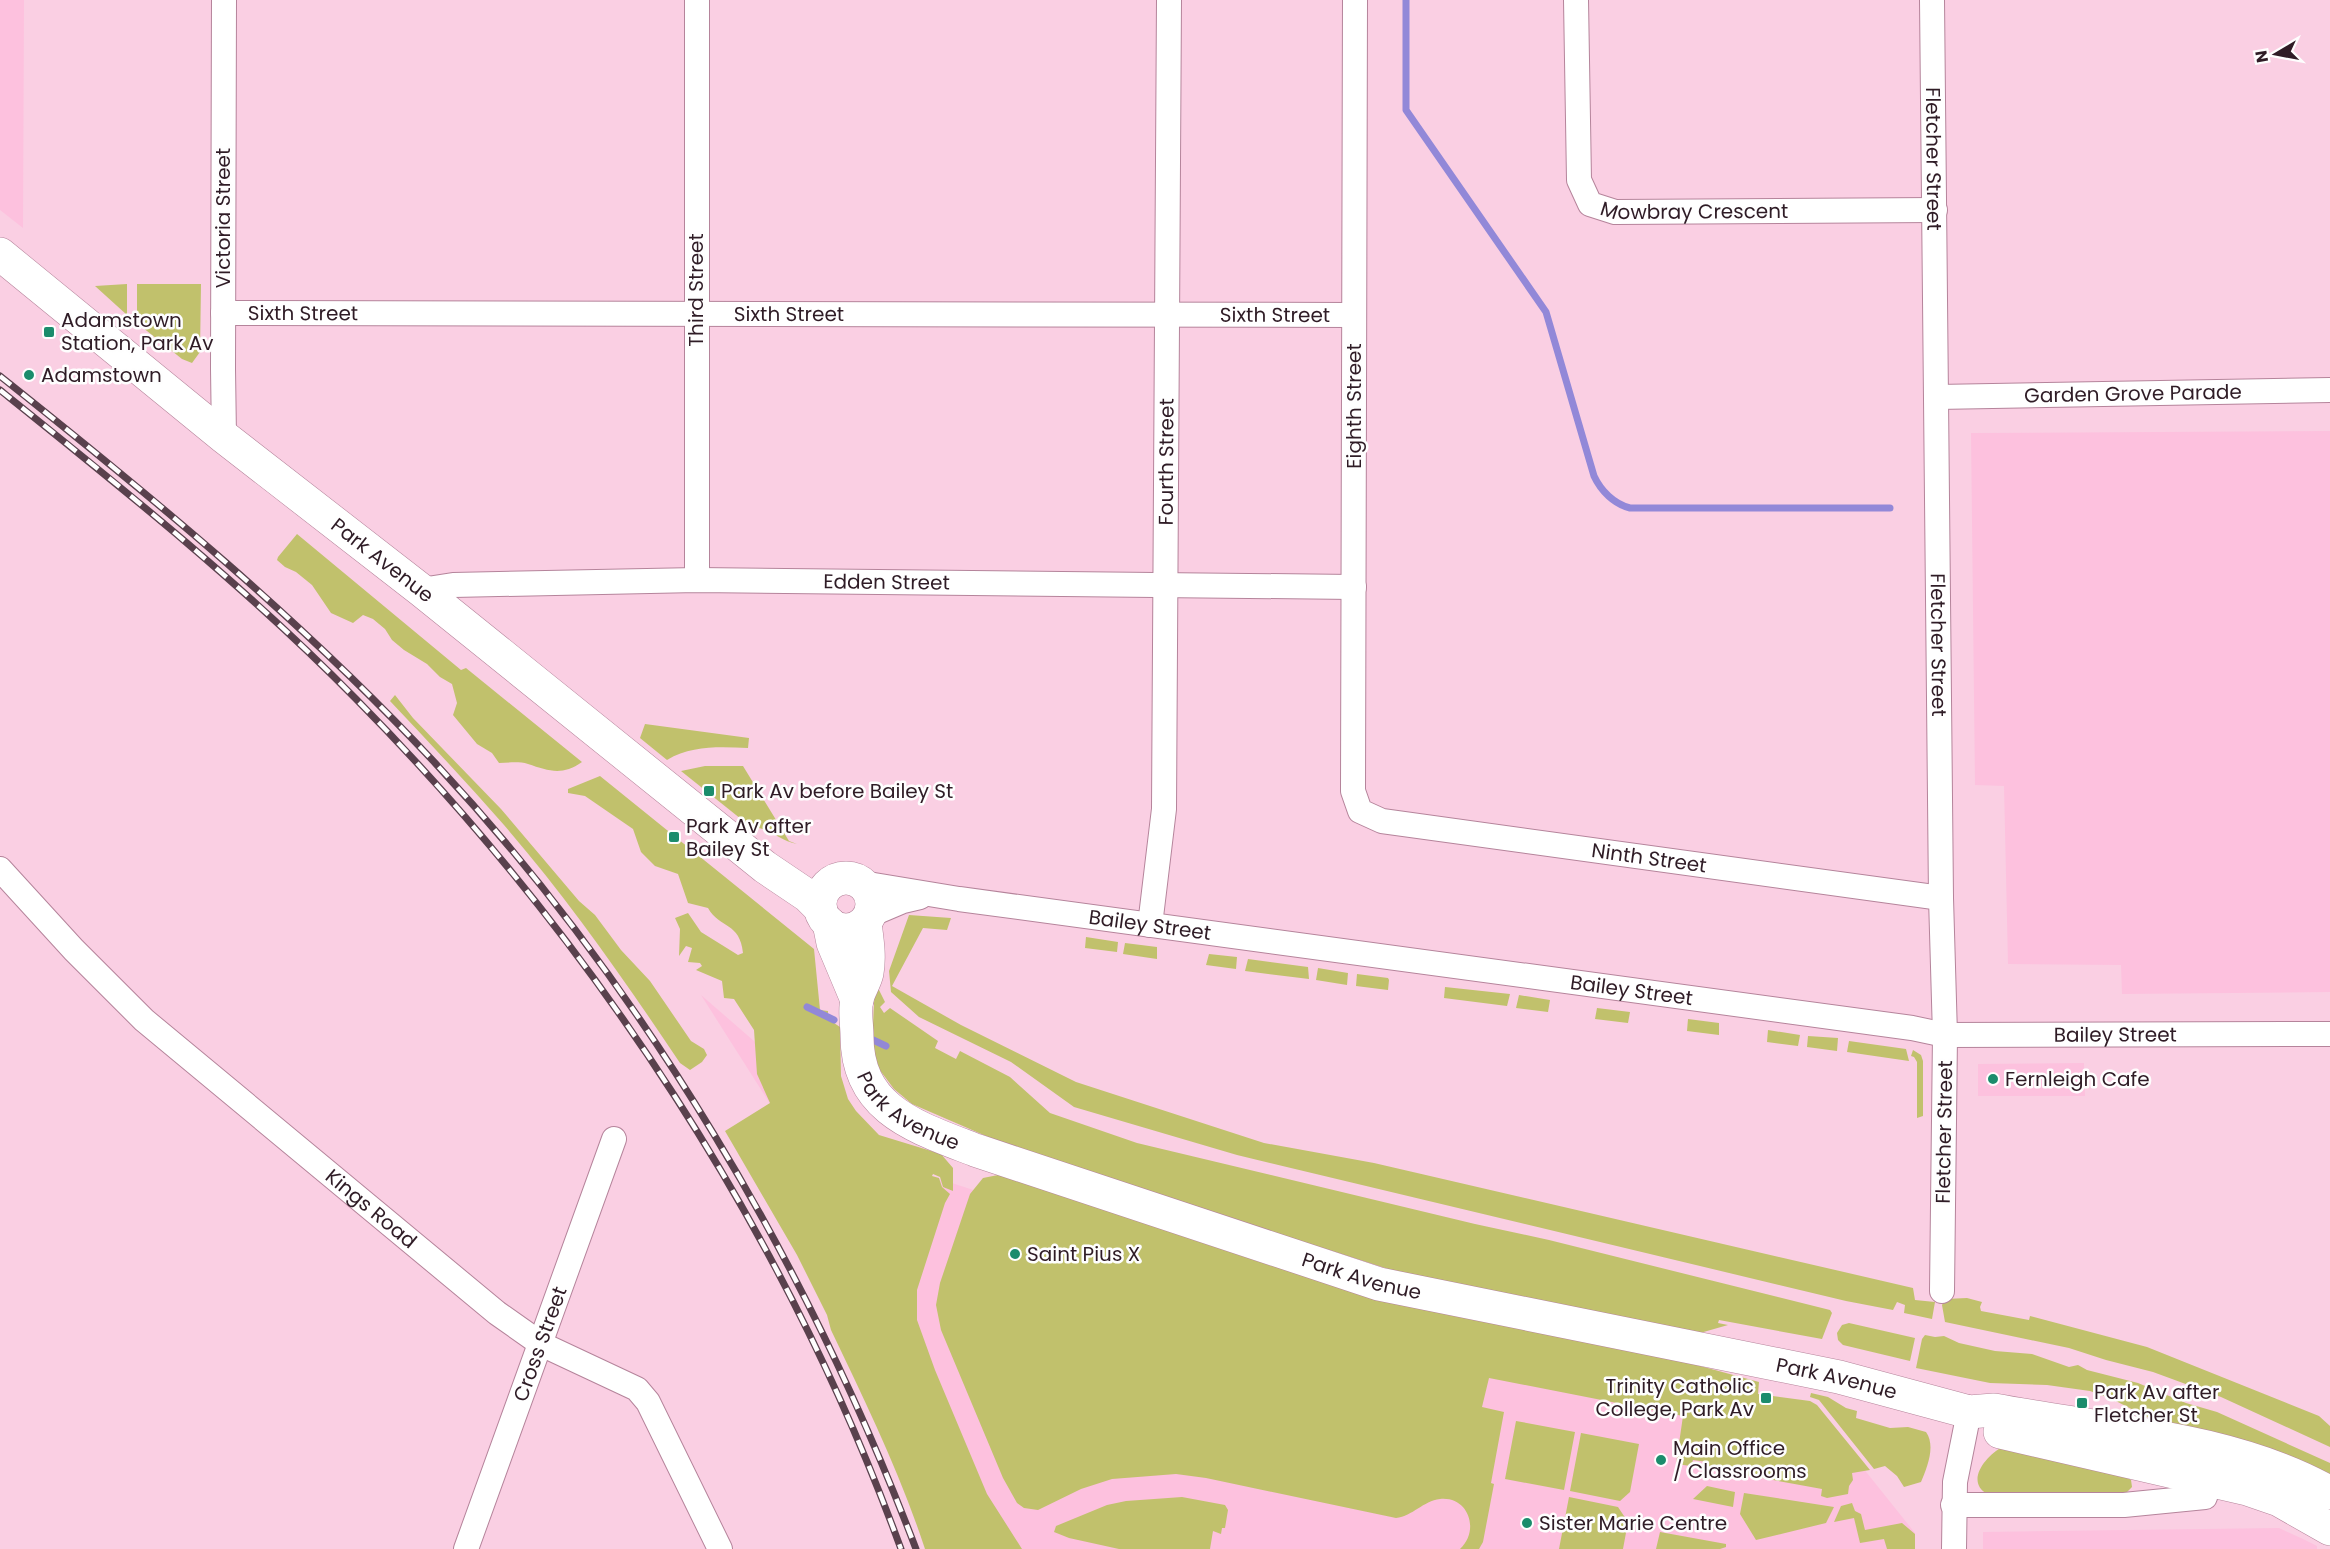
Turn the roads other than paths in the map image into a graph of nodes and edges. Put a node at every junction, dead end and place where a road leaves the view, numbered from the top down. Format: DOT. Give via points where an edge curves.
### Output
graph roads {
  1 [pos="224,0"];
  2 [pos="697,0"];
  3 [pos="1168,0"];
  4 [pos="1355,0"];
  5 [pos="1576,0"];
  6 [pos="1932,0"];
  7 [pos="1935,210"];
  8 [pos="0,255"];
  9 [pos="223,313"];
  10 [pos="695,314"];
  11 [pos="1168,315"];
  12 [pos="1354,315"];
  13 [pos="2330,390"];
  14 [pos="1937,397"];
  15 [pos="224,436"];
  16 [pos="697,580"];
  17 [pos="1165,585"];
  18 [pos="1354,587"];
  19 [pos="421,590"];
  20 [pos="1360,812"];
  21 [pos="0,869"];
  22 [pos="862,883"];
  23 [pos="938,896"];
  24 [pos="1941,898"];
  25 [pos="826,905"];
  26 [pos="867,919"];
  27 [pos="1150,925"];
  28 [pos="857,1000"];
  29 [pos="2330,1034"];
  30 [pos="1945,1035"];
  31 [pos="614,1139"];
  32 [pos="1942,1291"];
  33 [pos="541,1344"];
  34 [pos="1969,1412"];
  35 [pos="2210,1479"];
  36 [pos="2330,1493"];
  37 [pos="1953,1505"];
  38 [pos="2330,1528"];
  39 [pos="466,1549"];
  40 [pos="720,1549"];
  41 [pos="1954,1549"];
  1 -- 9 [label="street, Victoria Street"];
  2 -- 10 [label="street, Third Street"];
  3 -- 11 [label="street, Fourth Street"];
  4 -- 12 [label="street, Eighth Street"];
  5 -- 7 [label="street, Mowbray Crescent" via="1579,180 1590,204 1615,212"];
  6 -- 7 [label="street, Fletcher Street"];
  7 -- 14 [label="street, Fletcher Street"];
  8 -- 15 [label="main road, Park Avenue"];
  9 -- 10 [label="street, Sixth Street"];
  9 -- 15 [label="street, Victoria Street"];
  10 -- 11 [label="street, Sixth Street"];
  10 -- 16 [label="street, Third Street"];
  11 -- 12 [label="street, Sixth Street"];
  11 -- 17 [label="street, Fourth Street"];
  12 -- 18 [label="street, Eighth Street"];
  13 -- 14 [label="street, Garden Grove Parade"];
  14 -- 24 [label="street, Fletcher Street"];
  15 -- 19 [label="main road, Park Avenue"];
  16 -- 17 [label="street, Edden Street"];
  16 -- 19 [label="street, Edden Street" via="453,585"];
  17 -- 18 [label="street, Edden Street"];
  17 -- 27 [label="street, Fourth Street" via="1164,810"];
  18 -- 20 [label="street, Eighth Street" via="1353,791"];
  19 -- 25 [label="main road, Park Avenue" via="765,867 798,879"];
  20 -- 24 [label="street, Ninth Street" via="1382,821"];
  21 -- 33 [label="street, Kings Road" via="144,1020 497,1313"];
  22 -- 23 [label="street, Bailey Street"];
  22 -- 25 [label="main road" via="845,878"];
  22 -- 26 [label="main road" via="873,901"];
  23 -- 26 [label="street, Bailey Street" via="903,901"];
  23 -- 27 [label="street, Bailey Street"];
  24 -- 30 [label="street, Fletcher Street"];
  25 -- 26 [label="main road" via="847,930"];
  25 -- 28 [label="main road, Park Avenue" via="833,943"];
  26 -- 28 [label="main road, Park Avenue" via="868,964"];
  27 -- 30 [label="street, Bailey Street"];
  28 -- 34 [label="main road, Park Avenue" via="858,1058 865,1081 875,1096 911,1124 975,1150 1379,1284 1839,1377"];
  29 -- 30 [label="street, Bailey Street"];
  30 -- 32 [label="street, Fletcher Street"];
  31 -- 33 [label="street, Cross Street"];
  33 -- 39 [label="street, Cross Street"];
  33 -- 40 [label="street, Kings Road" via="628,1384 643,1396"];
  34 -- 35 [label="main road, Park Avenue" via="1983,1427 1995,1431"];
  34 -- 36 [label="main road, Park Avenue" via="1994,1410 2173,1441 2283,1470"];
  34 -- 37 [label="street"];
  35 -- 37 [label="street" via="2205,1497 2145,1503"];
  35 -- 38 [label="main road, Park Avenue" via="2279,1500"];
  37 -- 41 [label="street"];
}
